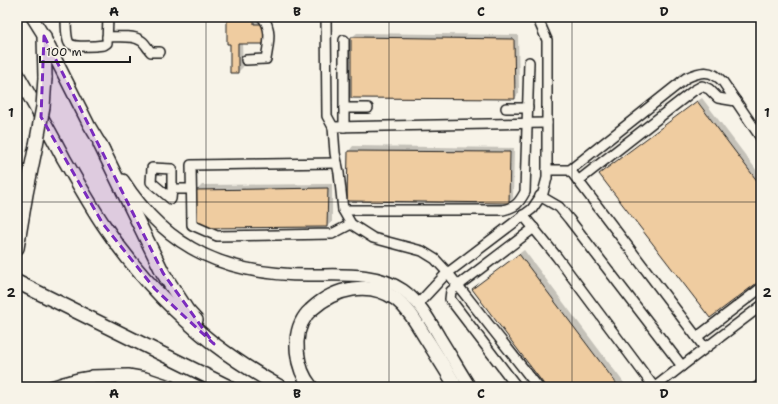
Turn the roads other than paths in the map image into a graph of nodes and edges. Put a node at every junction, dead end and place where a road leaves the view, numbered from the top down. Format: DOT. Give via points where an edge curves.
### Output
graph roads {
  1 [pos="32,17"];
  2 [pos="66,17"];
  3 [pos="108,17"];
  4 [pos="262,17"];
  5 [pos="326,17"];
  6 [pos="537,17"];
  7 [pos="44,36"];
  8 [pos="107,37"];
  9 [pos="344,40"];
  10 [pos="160,52"];
  11 [pos="246,60"];
  12 [pos="529,62"];
  13 [pos="17,74"];
  14 [pos="736,101"];
  15 [pos="344,108"];
  16 [pos="368,108"];
  17 [pos="506,108"];
  18 [pos="528,108"];
  19 [pos="527,123"];
  20 [pos="547,123"];
  21 [pos="333,127"];
  22 [pos="344,127"];
  23 [pos="761,138"];
  24 [pos="100,144"];
  25 [pos="337,163"];
  26 [pos="547,170"];
  27 [pos="570,170"];
  28 [pos="578,181"];
  29 [pos="172,189"];
  30 [pos="191,189"];
  31 [pos="540,196"];
  32 [pos="343,210"];
  33 [pos="524,215"];
  34 [pos="351,224"];
  35 [pos="534,228"];
  36 [pos="17,245"];
  37 [pos="17,249"];
  38 [pos="448,273"];
  39 [pos="17,282"];
  40 [pos="458,285"];
  41 [pos="761,288"];
  42 [pos="418,304"];
  43 [pos="761,306"];
  44 [pos="697,337"];
  45 [pos="214,344"];
  46 [pos="705,348"];
  47 [pos="155,351"];
  48 [pos="682,366"];
  49 [pos="92,377"];
  50 [pos="51,387"];
  51 [pos="145,387"];
  52 [pos="169,387"];
  53 [pos="208,387"];
  54 [pos="229,387"];
  55 [pos="280,387"];
  56 [pos="311,387"];
  57 [pos="456,387"];
  58 [pos="470,387"];
  59 [pos="517,387"];
  60 [pos="538,387"];
  61 [pos="654,387"];
  1 -- 7 [label="main road"];
  2 -- 8 [label="lane" via="68,42 71,45 104,45 107,43"];
  3 -- 8 [label="lane"];
  4 -- 11 [label="lane" via="269,29 266,59"];
  5 -- 21 [label="lane" via="327,116"];
  6 -- 20 [label="lane" via="547,40"];
  7 -- 24 [label="main road"];
  7 -- 37 [label="highway, bridge" via="43,107"];
  8 -- 10 [label="lane" via="132,37 139,39 151,52"];
  9 -- 15 [label="lane"];
  12 -- 18 [label="lane"];
  13 -- 45 [label="highway" via="103,224 132,264 155,290"];
  14 -- 23 [label="lane"];
  14 -- 27 [label="lane" via="718,76 708,72 697,72"];
  14 -- 28 [label="lane" via="718,98 702,86"];
  15 -- 16 [label="lane"];
  15 -- 22 [label="lane"];
  17 -- 18 [label="lane"];
  18 -- 19 [label="lane"];
  19 -- 20 [label="lane"];
  19 -- 22 [label="lane"];
  19 -- 32 [label="lane" via="525,192 520,202 512,208"];
  20 -- 26 [label="lane"];
  21 -- 22 [label="lane"];
  21 -- 25 [label="lane"];
  24 -- 42 [label="main road" via="144,210 183,244 227,264 272,274 376,278 403,290"];
  24 -- 45 [label="highway" via="163,273 187,310"];
  25 -- 30 [label="lane" via="192,164"];
  25 -- 32 [label="lane"];
  26 -- 27 [label="lane"];
  26 -- 31 [label="lane" via="543,193"];
  27 -- 28 [label="lane"];
  28 -- 44 [label="lane"];
  29 -- 30 [label="lane"];
  30 -- 34 [label="lane" via="192,225 217,236 332,234"];
  31 -- 33 [label="lane" via="532,209"];
  31 -- 48 [label="lane" via="559,207"];
  32 -- 34 [label="lane"];
  33 -- 35 [label="lane"];
  33 -- 38 [label="lane"];
  34 -- 38 [label="lane" via="373,238 422,251 435,259"];
  35 -- 40 [label="lane"];
  35 -- 61 [label="lane"];
  36 -- 37 [label="highway"];
  38 -- 40 [label="lane"];
  38 -- 42 [label="lane"];
  39 -- 47 [label="highway"];
  40 -- 59 [label="lane" via="450,292 450,299"];
  40 -- 60 [label="lane"];
  41 -- 44 [label="lane"];
  42 -- 58 [label="main road"];
  43 -- 46 [label="lane"];
  44 -- 46 [label="lane"];
  45 -- 55 [label="highway"];
  46 -- 48 [label="lane"];
  47 -- 53 [label="highway"];
  47 -- 54 [label="highway"];
  48 -- 61 [label="lane"];
  49 -- 50 [label="main road"];
  49 -- 51 [label="main road" via="119,379"];
  49 -- 52 [label="highway" via="128,376"];
  56 -- 57 [label="highway" via="298,359 299,328 305,316 328,297 341,291 361,288 385,293 406,308"];
}
